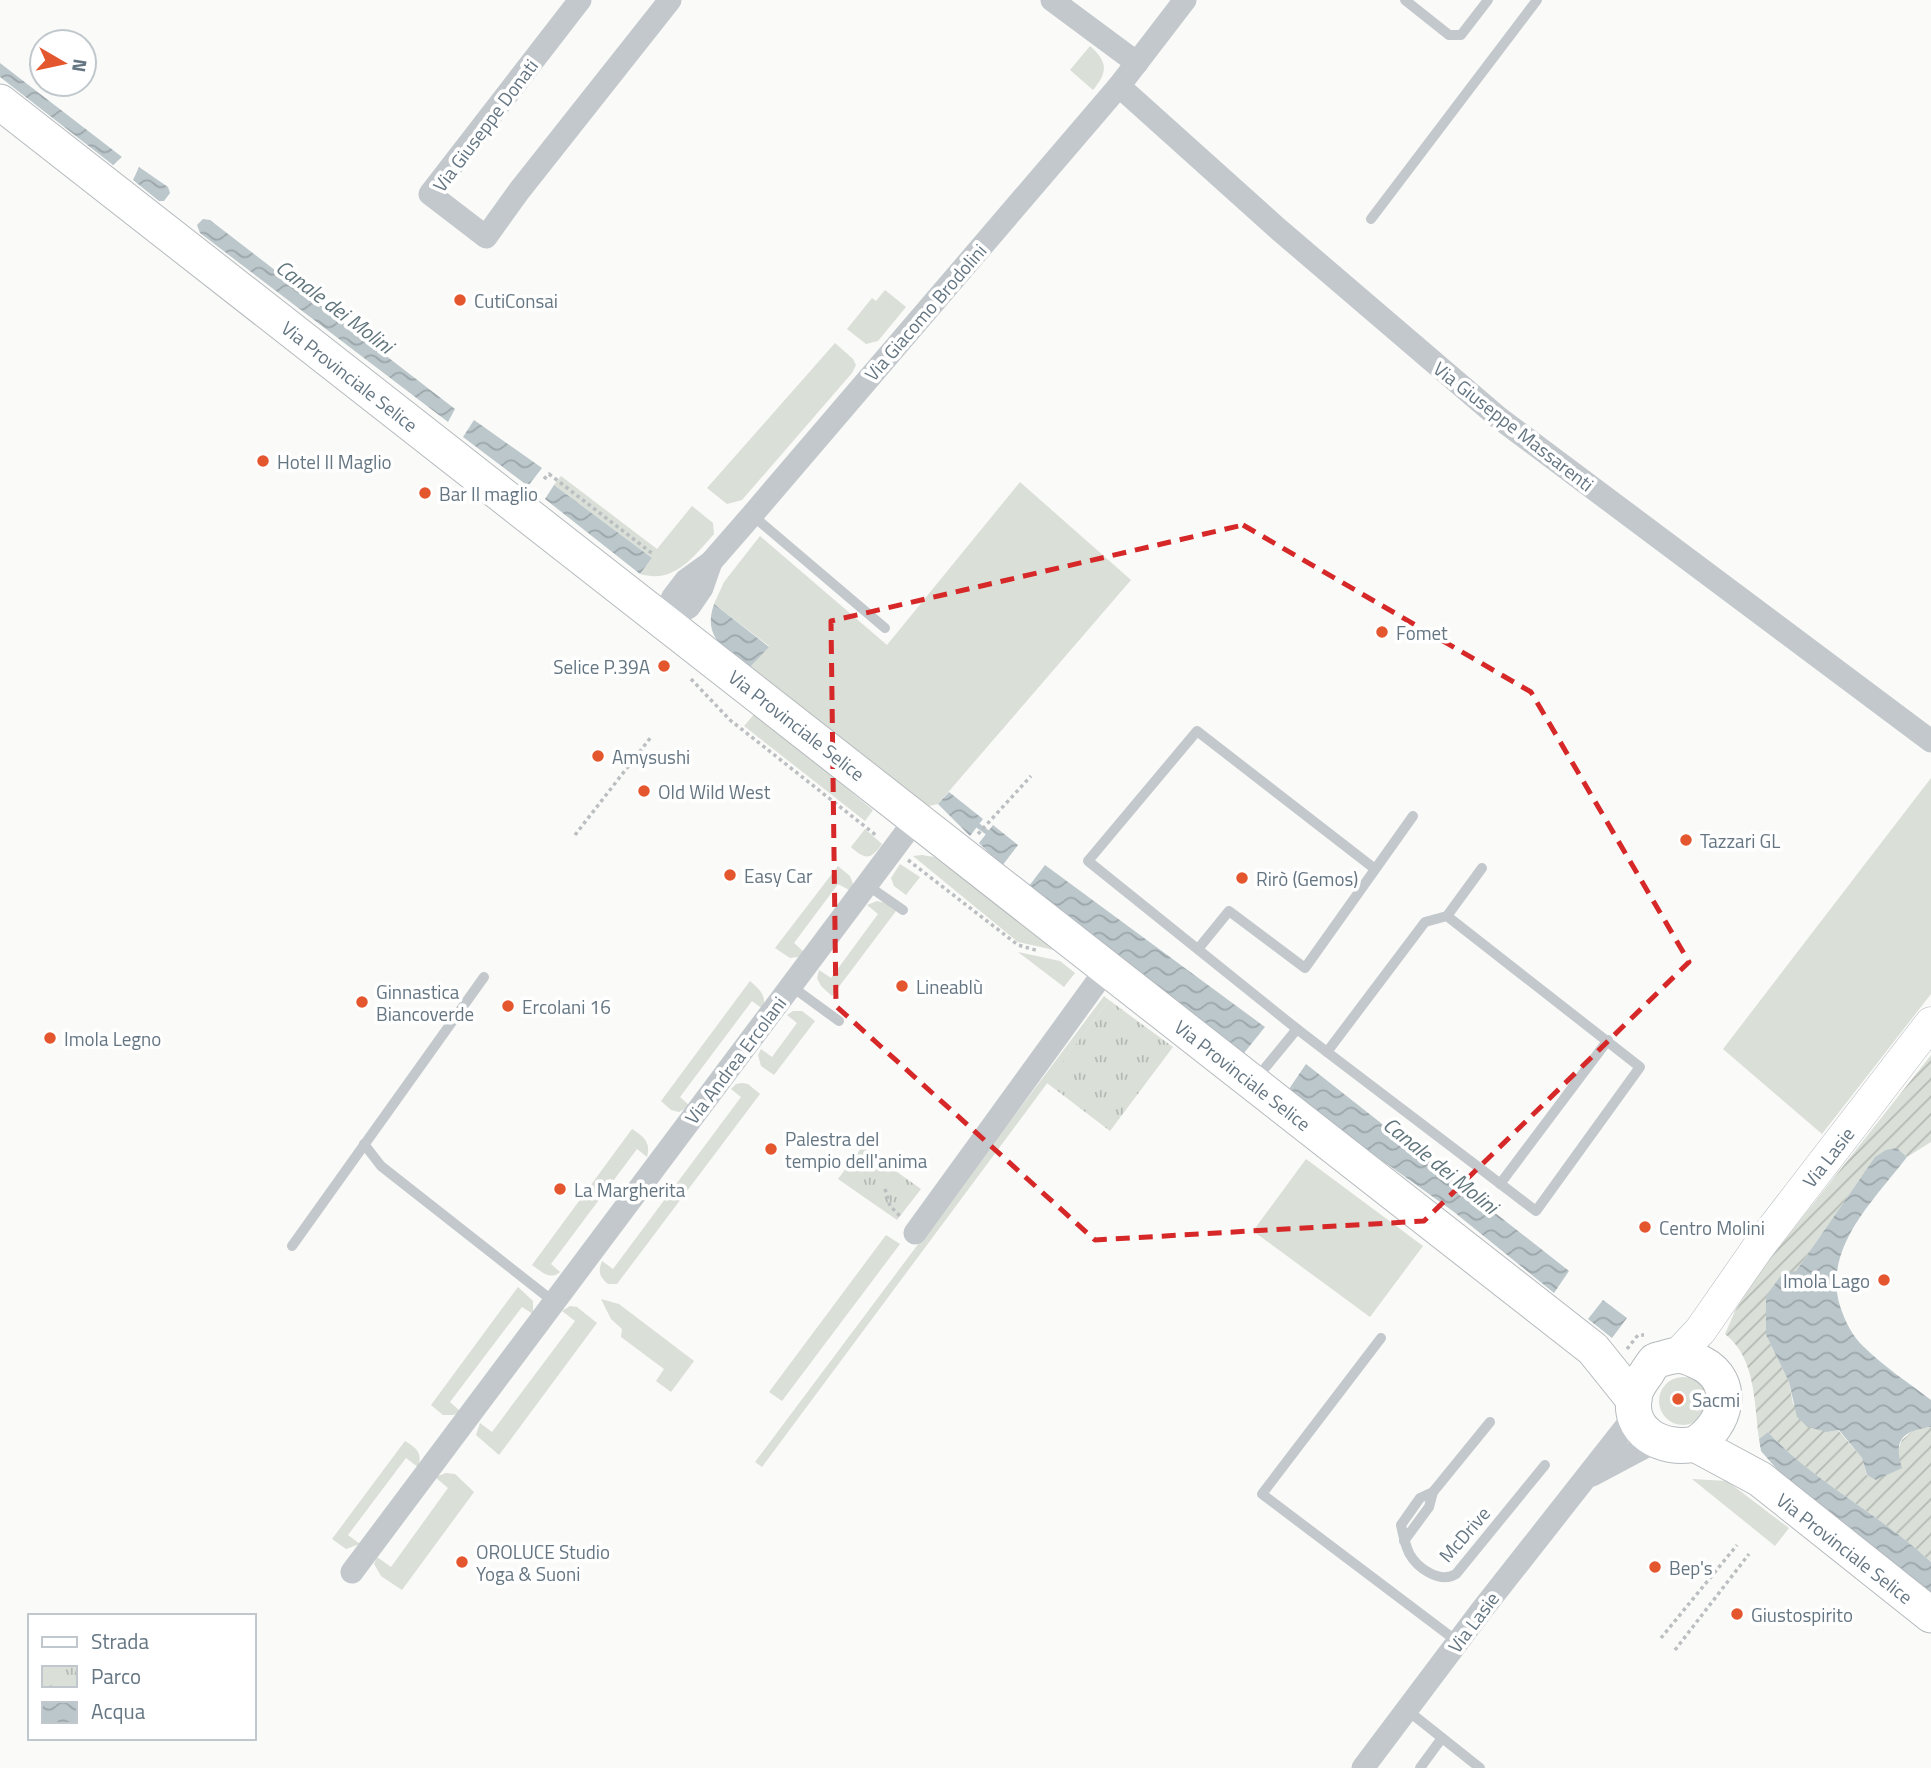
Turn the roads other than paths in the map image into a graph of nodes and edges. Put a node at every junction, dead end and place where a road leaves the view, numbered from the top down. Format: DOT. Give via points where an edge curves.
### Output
graph roads {
  1 [pos="580,0"];
  2 [pos="670,0"];
  3 [pos="1052,0"];
  4 [pos="1185,0"];
  5 [pos="1405,0"];
  6 [pos="1488,0"];
  7 [pos="1537,0"];
  8 [pos="1137,63"];
  9 [pos="1119,86"];
  10 [pos="0,102"];
  11 [pos="1371,219"];
  12 [pos="752,515"];
  13 [pos="670,615"];
  14 [pos="885,628"];
  15 [pos="1931,741"];
  16 [pos="1413,816"];
  17 [pos="916,819"];
  18 [pos="1482,868"];
  19 [pos="1375,869"];
  20 [pos="867,885"];
  21 [pos="903,910"];
  22 [pos="1447,916"];
  23 [pos="1198,949"];
  24 [pos="1107,968"];
  25 [pos="484,977"];
  26 [pos="791,986"];
  27 [pos="839,1021"];
  28 [pos="1931,1023"];
  29 [pos="1297,1029"];
  30 [pos="1608,1040"];
  31 [pos="1326,1052"];
  32 [pos="1253,1083"];
  33 [pos="364,1144"];
  34 [pos="1500,1184"];
  35 [pos="909,1225"];
  36 [pos="292,1245"];
  37 [pos="1728,1292"];
  38 [pos="554,1302"];
  39 [pos="1381,1338"];
  40 [pos="1593,1349"];
  41 [pos="1667,1358"];
  42 [pos="1712,1368"];
  43 [pos="1724,1411"];
  44 [pos="1641,1419"];
  45 [pos="1490,1422"];
  46 [pos="1695,1444"];
  47 [pos="1545,1465"];
  48 [pos="1586,1478"];
  49 [pos="1760,1479"];
  50 [pos="352,1572"];
  51 [pos="1931,1615"];
  52 [pos="1458,1642"];
  53 [pos="1407,1710"];
  54 [pos="1442,1738"];
  55 [pos="1363,1768"];
  56 [pos="1420,1768"];
  57 [pos="1480,1768"];
  1 -- 2 [label="street, Via Giuseppe Donati" via="430,194 486,237"];
  3 -- 8 [label="street"];
  4 -- 8 [label="street, Via Giacomo Brodolini"];
  5 -- 6 [label="lane" via="1450,35 1461,35"];
  7 -- 11 [label="lane"];
  8 -- 9 [label="street, Via Giacomo Brodolini"];
  9 -- 12 [label="street, Via Giacomo Brodolini"];
  9 -- 15 [label="street, Via Giuseppe Massarenti" via="1499,418"];
  10 -- 13 [label="main road, Via Provinciale Selice"];
  12 -- 13 [label="street, Via Giacomo Brodolini" via="711,562 686,580"];
  12 -- 14 [label="lane"];
  13 -- 17 [label="main road, Via Provinciale Selice"];
  16 -- 19 [label="lane"];
  17 -- 20 [label="street, Via Andrea Ercolani"];
  17 -- 24 [label="main road, Via Provinciale Selice"];
  18 -- 22 [label="lane"];
  19 -- 23 [label="lane" via="1305,968 1229,911"];
  19 -- 23 [label="lane" via="1197,731 1088,861"];
  20 -- 21 [label="lane"];
  20 -- 26 [label="street, Via Andrea Ercolani"];
  22 -- 30 [label="lane"];
  22 -- 31 [label="lane" via="1425,922"];
  23 -- 29 [label="lane"];
  24 -- 32 [label="main road, Via Provinciale Selice"];
  24 -- 35 [label="street"];
  25 -- 33 [label="lane"];
  26 -- 27 [label="lane"];
  26 -- 38 [label="street, Via Andrea Ercolani"];
  28 -- 37 [label="street, Via Lasie"];
  29 -- 31 [label="lane"];
  29 -- 32 [label="lane"];
  30 -- 34 [label="lane"];
  30 -- 34 [label="lane" via="1640,1067 1536,1211"];
  31 -- 34 [label="lane"];
  32 -- 40 [label="main road, Via Provinciale Selice"];
  33 -- 36 [label="lane"];
  33 -- 38 [label="lane" via="381,1166"];
  37 -- 41 [label="street, Via Lasie" via="1700,1331"];
  37 -- 42 [label="street, Via Lasie" via="1714,1341"];
  38 -- 50 [label="street, Via Andrea Ercolani"];
  39 -- 52 [label="lane" via="1262,1494"];
  40 -- 41 [label="main road, Via Provinciale Selice" via="1620,1358"];
  40 -- 44 [label="main road, Via Provinciale Selice"];
  41 -- 42 [label="main road, Via Provinciale Selice" via="1685,1355"];
  41 -- 44 [label="main road" via="1637,1386"];
  42 -- 43 [label="main road, Via Provinciale Selice" via="1723,1388"];
  43 -- 46 [label="main road" via="1708,1436"];
  43 -- 49 [label="main road, Via Provinciale Selice" via="1739,1447"];
  44 -- 46 [label="main road, Via Provinciale Selice" via="1666,1445"];
  44 -- 48 [label="street, Via Lasie"];
  44 -- 48 [label="street, Via Lasie"];
  45 -- 47 [label="lane, McDrive" via="1401,1525 1411,1556 1423,1568 1439,1578 1456,1574"];
  46 -- 49 [label="main road, Via Provinciale Selice"];
  48 -- 52 [label="street, Via Lasie"];
  49 -- 51 [label="main road, Via Provinciale Selice"];
  52 -- 53 [label="street, Via Lasie"];
  53 -- 54 [label="lane"];
  53 -- 55 [label="street, Via Lasie"];
  54 -- 56 [label="lane"];
  54 -- 57 [label="lane"];
}
